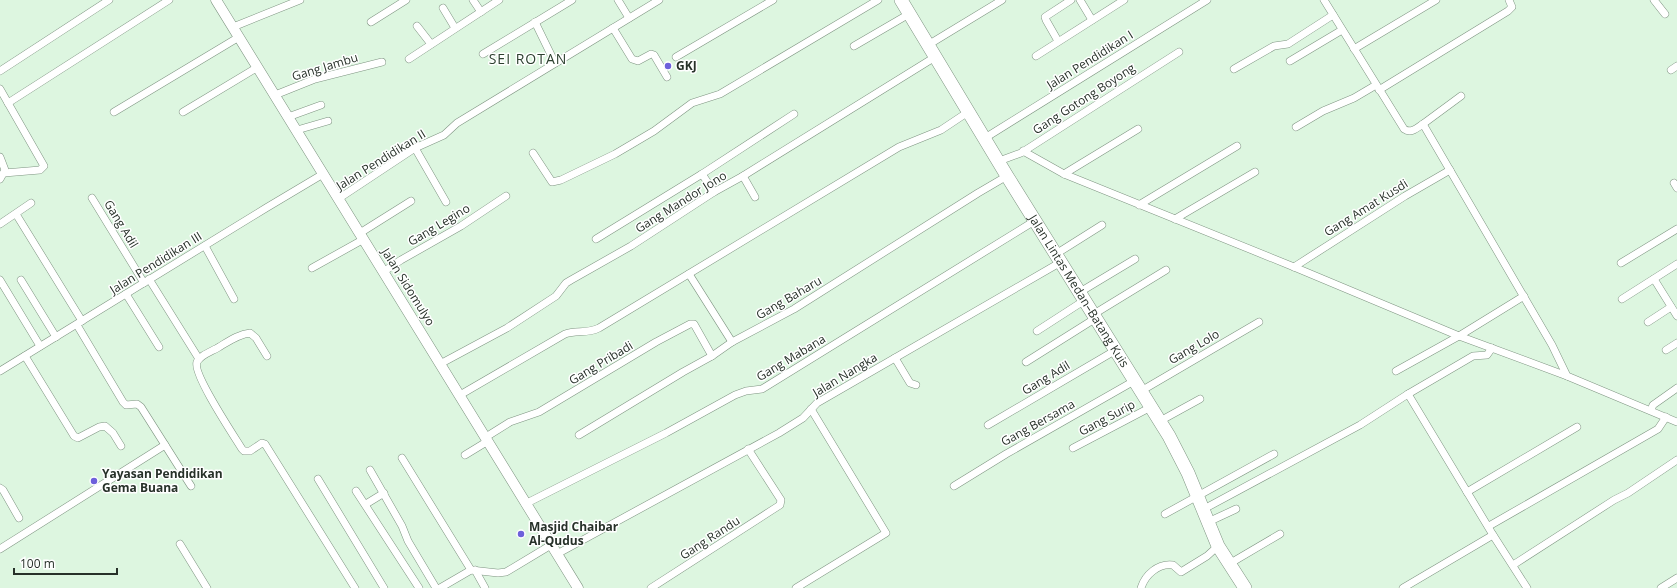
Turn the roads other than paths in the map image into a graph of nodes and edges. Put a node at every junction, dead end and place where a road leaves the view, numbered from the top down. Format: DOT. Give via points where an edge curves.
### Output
graph roads {
  1 [pos="109,0"];
  2 [pos="169,0"];
  3 [pos="216,0"];
  4 [pos="300,0"];
  5 [pos="406,0"];
  6 [pos="474,0"];
  7 [pos="499,0"];
  8 [pos="572,0"];
  9 [pos="618,0"];
  10 [pos="659,0"];
  11 [pos="773,0"];
  12 [pos="878,0"];
  13 [pos="901,0"];
  14 [pos="1002,0"];
  15 [pos="1071,0"];
  16 [pos="1080,0"];
  17 [pos="1324,0"];
  18 [pos="1436,0"];
  19 [pos="1509,0"];
  20 [pos="1654,0"];
  21 [pos="1120,1"];
  22 [pos="1203,1"];
  23 [pos="443,8"];
  24 [pos="481,12"];
  25 [pos="909,14"];
  26 [pos="1665,14"];
  27 [pos="1333,15"];
  28 [pos="629,18"];
  29 [pos="1092,20"];
  30 [pos="371,22"];
  31 [pos="535,22"];
  32 [pos="418,26"];
  33 [pos="233,27"];
  34 [pos="455,28"];
  35 [pos="613,28"];
  36 [pos="1342,30"];
  37 [pos="239,37"];
  38 [pos="1058,41"];
  39 [pos="431,44"];
  40 [pos="928,45"];
  41 [pos="854,46"];
  42 [pos="1354,49"];
  43 [pos="1179,52"];
  44 [pos="483,54"];
  45 [pos="1036,56"];
  46 [pos="676,57"];
  47 [pos="935,57"];
  48 [pos="409,59"];
  49 [pos="1290,61"];
  50 [pos="382,62"];
  51 [pos="555,63"];
  52 [pos="258,67"];
  53 [pos="1234,69"];
  54 [pos="0,71"];
  55 [pos="667,77"];
  56 [pos="1378,87"];
  57 [pos="0,89"];
  58 [pos="275,95"];
  59 [pos="1461,96"];
  60 [pos="8,102"];
  61 [pos="321,105"];
  62 [pos="114,112"];
  63 [pos="183,112"];
  64 [pos="968,112"];
  65 [pos="794,114"];
  66 [pos="288,117"];
  67 [pos="328,122"];
  68 [pos="1424,124"];
  69 [pos="1296,127"];
  70 [pos="1138,129"];
  71 [pos="297,132"];
  72 [pos="1237,146"];
  73 [pos="415,148"];
  74 [pos="991,149"];
  75 [pos="1022,152"];
  76 [pos="533,153"];
  77 [pos="0,157"];
  78 [pos="1450,170"];
  79 [pos="1255,172"];
  80 [pos="323,174"];
  81 [pos="702,174"];
  82 [pos="1064,174"];
  83 [pos="2,176"];
  84 [pos="743,176"];
  85 [pos="1007,176"];
  86 [pos="714,192"];
  87 [pos="506,196"];
  88 [pos="755,197"];
  89 [pos="92,198"];
  90 [pos="338,199"];
  91 [pos="410,201"];
  92 [pos="446,202"];
  93 [pos="31,203"];
  94 [pos="1139,205"];
  95 [pos="16,214"];
  96 [pos="1175,219"];
  97 [pos="1036,220"];
  98 [pos="0,224"];
  99 [pos="1102,225"];
  100 [pos="1677,229"];
  101 [pos="362,236"];
  102 [pos="596,239"];
  103 [pos="205,246"];
  104 [pos="1059,258"];
  105 [pos="1135,259"];
  106 [pos="1621,263"];
  107 [pos="1677,264"];
  108 [pos="1294,267"];
  109 [pos="312,268"];
  110 [pos="1166,270"];
  111 [pos="383,272"];
  112 [pos="689,274"];
  113 [pos="1654,279"];
  114 [pos="0,280"];
  115 [pos="21,280"];
  116 [pos="146,281"];
  117 [pos="126,294"];
  118 [pos="1083,296"];
  119 [pos="1524,296"];
  120 [pos="234,299"];
  121 [pos="1622,299"];
  122 [pos="1671,307"];
  123 [pos="1095,316"];
  124 [pos="1677,316"];
  125 [pos="1259,322"];
  126 [pos="1648,322"];
  127 [pos="80,323"];
  128 [pos="1037,331"];
  129 [pos="56,336"];
  130 [pos="1459,336"];
  131 [pos="732,342"];
  132 [pos="1677,343"];
  133 [pos="40,346"];
  134 [pos="159,348"];
  135 [pos="1116,350"];
  136 [pos="1666,350"];
  137 [pos="1490,351"];
  138 [pos="25,356"];
  139 [pos="267,356"];
  140 [pos="712,356"];
  141 [pos="895,358"];
  142 [pos="199,359"];
  143 [pos="1026,362"];
  144 [pos="440,364"];
  145 [pos="0,371"];
  146 [pos="1396,371"];
  147 [pos="1568,376"];
  148 [pos="916,385"];
  149 [pos="1137,386"];
  150 [pos="1677,388"];
  151 [pos="1408,394"];
  152 [pos="460,395"];
  153 [pos="1200,399"];
  154 [pos="1151,407"];
  155 [pos="811,409"];
  156 [pos="1651,410"];
  157 [pos="1665,418"];
  158 [pos="1160,421"];
  159 [pos="1677,422"];
  160 [pos="988,425"];
  161 [pos="1577,427"];
  162 [pos="579,435"];
  163 [pos="487,439"];
  164 [pos="165,445"];
  165 [pos="121,446"];
  166 [pos="1073,448"];
  167 [pos="748,449"];
  168 [pos="1274,454"];
  169 [pos="465,455"];
  170 [pos="402,458"];
  171 [pos="1677,460"];
  172 [pos="370,470"];
  173 [pos="318,479"];
  174 [pos="191,486"];
  175 [pos="954,486"];
  176 [pos="0,488"];
  177 [pos="356,491"];
  178 [pos="1467,492"];
  179 [pos="384,493"];
  180 [pos="1197,495"];
  181 [pos="366,504"];
  182 [pos="526,504"];
  183 [pos="1236,509"];
  184 [pos="1202,510"];
  185 [pos="1165,514"];
  186 [pos="19,518"];
  187 [pos="1208,522"];
  188 [pos="1489,526"];
  189 [pos="1280,534"];
  190 [pos="1493,535"];
  191 [pos="180,544"];
  192 [pos="551,545"];
  193 [pos="1,546"];
  194 [pos="1218,546"];
  195 [pos="557,554"];
  196 [pos="1229,564"];
  197 [pos="1513,565"];
  198 [pos="473,570"];
  199 [pos="1677,578"];
  200 [pos="207,588"];
  201 [pos="355,588"];
  202 [pos="384,588"];
  203 [pos="419,588"];
  204 [pos="436,588"];
  205 [pos="440,588"];
  206 [pos="485,588"];
  207 [pos="578,588"];
  208 [pos="651,588"];
  209 [pos="796,588"];
  210 [pos="1141,588"];
  211 [pos="1245,588"];
  212 [pos="1403,588"];
  213 [pos="1527,588"];
  214 [pos="1661,588"];
  1 -- 54 [label="street"];
  2 -- 60 [label="street"];
  3 -- 33 [label="street, Jalan Sidomulyo"];
  4 -- 33 [label="street"];
  5 -- 30 [label="street"];
  6 -- 24 [label="street"];
  7 -- 24 [label="street"];
  8 -- 31 [label="street"];
  9 -- 28 [label="street"];
  10 -- 28 [label="street, Jalan Pendidikan II"];
  11 -- 46 [label="street"];
  12 -- 76 [label="street" via="720,94 692,103 654,131 615,154 558,181 553,183 550,180"];
  13 -- 25 [label="highway, Jalan Lintas Medan–Batang Kuis"];
  14 -- 40 [label="street"];
  15 -- 38 [label="street" via="1045,17"];
  16 -- 29 [label="street"];
  17 -- 27 [label="street"];
  18 -- 42 [label="street"];
  19 -- 56 [label="street" via="1512,6 1508,11"];
  20 -- 26 [label="street"];
  21 -- 29 [label="street"];
  22 -- 74 [label="street, Jalan Pendidikan I"];
  23 -- 34 [label="street"];
  24 -- 34 [label="street"];
  25 -- 40 [label="highway, Jalan Lintas Medan–Batang Kuis"];
  25 -- 41 [label="street"];
  27 -- 36 [label="street"];
  27 -- 53 [label="street" via="1288,44 1274,46"];
  28 -- 35 [label="street, Jalan Pendidikan II"];
  29 -- 38 [label="street"];
  31 -- 44 [label="street"];
  31 -- 51 [label="street"];
  32 -- 39 [label="street"];
  33 -- 37 [label="street, Jalan Sidomulyo"];
  34 -- 39 [label="street"];
  35 -- 51 [label="street, Jalan Pendidikan II"];
  35 -- 55 [label="street" via="632,59 638,61 654,54"];
  36 -- 42 [label="street"];
  36 -- 49 [label="street"];
  37 -- 52 [label="street, Jalan Sidomulyo"];
  37 -- 62 [label="street"];
  38 -- 45 [label="street"];
  39 -- 48 [label="street"];
  40 -- 47 [label="highway, Jalan Lintas Medan–Batang Kuis"];
  42 -- 56 [label="street"];
  43 -- 75 [label="street, Gang Gotong Boyong"];
  47 -- 64 [label="highway, Jalan Lintas Medan–Batang Kuis"];
  47 -- 84 [label="street, Gang Mandor Jono"];
  50 -- 58 [label="street, Gang Jambu" via="315,79"];
  51 -- 73 [label="street, Jalan Pendidikan II" via="457,123 444,135"];
  52 -- 58 [label="street, Jalan Sidomulyo"];
  52 -- 63 [label="street"];
  56 -- 68 [label="street" via="1406,130 1412,131"];
  56 -- 69 [label="street" via="1323,111"];
  57 -- 60 [label="street"];
  58 -- 66 [label="street, Jalan Sidomulyo"];
  59 -- 68 [label="street"];
  60 -- 83 [label="street" via="44,166 40,170"];
  61 -- 66 [label="street"];
  64 -- 74 [label="highway, Jalan Lintas Medan–Batang Kuis"];
  64 -- 112 [label="street" via="930,134 899,147"];
  65 -- 81 [label="street"];
  66 -- 71 [label="street, Jalan Sidomulyo"];
  67 -- 71 [label="street"];
  68 -- 78 [label="street"];
  70 -- 82 [label="street"];
  71 -- 80 [label="street, Jalan Sidomulyo"];
  72 -- 94 [label="street"];
  73 -- 90 [label="street, Jalan Pendidikan II"];
  73 -- 92 [label="street"];
  74 -- 75 [label="street, Gang Gotong Boyong" via="1012,156"];
  74 -- 85 [label="highway, Jalan Lintas Medan–Batang Kuis"];
  75 -- 82 [label="street"];
  77 -- 83 [label="street" via="4,165"];
  78 -- 108 [label="street, Gang Amat Kusdi"];
  78 -- 119 [label="street"];
  79 -- 96 [label="street"];
  80 -- 90 [label="street, Jalan Sidomulyo"];
  80 -- 103 [label="street, Jalan Pendidikan III"];
  81 -- 86 [label="street"];
  81 -- 102 [label="street"];
  82 -- 94 [label="street"];
  84 -- 86 [label="street, Gang Mandor Jono"];
  84 -- 88 [label="street"];
  85 -- 97 [label="highway, Jalan Lintas Medan–Batang Kuis"];
  85 -- 131 [label="street, Gang Baharu" via="794,309"];
  86 -- 144 [label="street, Gang Mandor Jono" via="631,246 566,283 556,296 519,320"];
  87 -- 111 [label="street, Gang Legino"];
  89 -- 116 [label="street, Gang Adil"];
  90 -- 101 [label="street, Jalan Sidomulyo"];
  91 -- 101 [label="street"];
  93 -- 95 [label="street"];
  94 -- 96 [label="street"];
  95 -- 98 [label="street"];
  95 -- 127 [label="street"];
  96 -- 108 [label="street"];
  97 -- 104 [label="highway, Jalan Lintas Medan–Batang Kuis"];
  97 -- 182 [label="street, Gang Mabana" via="762,389 735,395"];
  99 -- 104 [label="street, Jalan Nangka"];
  100 -- 106 [label="street"];
  101 -- 109 [label="street"];
  101 -- 111 [label="street, Jalan Sidomulyo"];
  103 -- 116 [label="street, Jalan Pendidikan III"];
  103 -- 120 [label="street"];
  104 -- 118 [label="highway, Jalan Lintas Medan–Batang Kuis"];
  104 -- 141 [label="street, Jalan Nangka"];
  105 -- 118 [label="street"];
  107 -- 113 [label="street"];
  108 -- 130 [label="street"];
  110 -- 123 [label="street"];
  111 -- 144 [label="street, Jalan Sidomulyo"];
  112 -- 131 [label="street"];
  112 -- 152 [label="street" via="599,328 591,332 570,332 561,336"];
  113 -- 121 [label="street"];
  113 -- 122 [label="street"];
  114 -- 133 [label="street"];
  115 -- 129 [label="street"];
  116 -- 117 [label="street, Jalan Pendidikan III"];
  116 -- 142 [label="street, Gang Adil"];
  117 -- 127 [label="street, Jalan Pendidikan III"];
  117 -- 134 [label="street"];
  118 -- 123 [label="highway, Jalan Lintas Medan–Batang Kuis"];
  118 -- 128 [label="street"];
  119 -- 130 [label="street"];
  119 -- 147 [label="street"];
  122 -- 124 [label="street"];
  122 -- 126 [label="street"];
  123 -- 135 [label="highway, Jalan Lintas Medan–Batang Kuis"];
  123 -- 143 [label="street"];
  125 -- 149 [label="street, Gang Lolo"];
  127 -- 129 [label="street, Jalan Pendidikan III"];
  127 -- 164 [label="street" via="123,402 126,405 139,405"];
  129 -- 133 [label="street, Jalan Pendidikan III"];
  130 -- 137 [label="street"];
  130 -- 146 [label="street"];
  131 -- 140 [label="street, Gang Baharu"];
  132 -- 136 [label="street"];
  133 -- 138 [label="street, Jalan Pendidikan III"];
  135 -- 149 [label="highway, Jalan Lintas Medan–Batang Kuis"];
  135 -- 160 [label="street, Gang Adil"];
  137 -- 147 [label="street"];
  137 -- 151 [label="street" via="1473,356"];
  138 -- 145 [label="street, Jalan Pendidikan III"];
  138 -- 165 [label="street" via="74,436 78,438 105,426"];
  139 -- 142 [label="street" via="250,333 238,336"];
  140 -- 162 [label="street, Gang Baharu"];
  140 -- 163 [label="street, Gang Pribadi" via="694,324 690,324 539,412 510,422"];
  141 -- 148 [label="street" via="910,383"];
  141 -- 155 [label="street, Jalan Nangka" via="817,403"];
  142 -- 201 [label="street" via="196,364 197,372 241,447 244,451 250,451 262,443 265,444"];
  144 -- 152 [label="street, Jalan Sidomulyo"];
  147 -- 156 [label="street"];
  149 -- 154 [label="highway, Jalan Lintas Medan–Batang Kuis"];
  149 -- 175 [label="street, Gang Bersama" via="1006,454"];
  150 -- 156 [label="street" via="1654,404"];
  151 -- 178 [label="street"];
  151 -- 184 [label="street" via="1360,425"];
  152 -- 163 [label="street, Jalan Sidomulyo"];
  153 -- 158 [label="street"];
  154 -- 158 [label="highway, Jalan Lintas Medan–Batang Kuis"];
  154 -- 166 [label="street, Gang Surip"];
  155 -- 167 [label="street, Jalan Nangka" via="798,422"];
  155 -- 209 [label="street" via="886,533"];
  156 -- 157 [label="street"];
  157 -- 159 [label="street"];
  157 -- 188 [label="street" via="1660,427"];
  158 -- 180 [label="highway, Jalan Lintas Medan–Batang Kuis" via="1183,460"];
  161 -- 178 [label="street"];
  163 -- 169 [label="street"];
  163 -- 182 [label="street, Jalan Sidomulyo"];
  164 -- 174 [label="street"];
  164 -- 193 [label="street"];
  167 -- 195 [label="street, Jalan Nangka"];
  167 -- 208 [label="street, Gang Randu" via="781,500 780,505"];
  168 -- 180 [label="street"];
  170 -- 198 [label="street"];
  171 -- 197 [label="street"];
  172 -- 179 [label="street"];
  173 -- 202 [label="street"];
  176 -- 186 [label="street"];
  177 -- 181 [label="street"];
  178 -- 188 [label="street"];
  179 -- 181 [label="street"];
  179 -- 204 [label="street"];
  180 -- 184 [label="highway, Jalan Lintas Medan–Batang Kuis"];
  180 -- 185 [label="street"];
  181 -- 203 [label="street"];
  182 -- 192 [label="street, Jalan Sidomulyo"];
  183 -- 187 [label="street"];
  184 -- 187 [label="highway, Jalan Lintas Medan–Batang Kuis"];
  187 -- 194 [label="highway, Jalan Lintas Medan–Batang Kuis"];
  188 -- 190 [label="street"];
  189 -- 196 [label="street"];
  190 -- 197 [label="street"];
  190 -- 212 [label="street"];
  191 -- 200 [label="street"];
  192 -- 195 [label="street, Jalan Sidomulyo"];
  192 -- 198 [label="street" via="506,572"];
  194 -- 196 [label="highway, Jalan Lintas Medan–Batang Kuis"];
  194 -- 210 [label="street" via="1181,572 1173,565 1163,565 1145,578"];
  195 -- 207 [label="street, Jalan Sidomulyo"];
  196 -- 211 [label="highway, Jalan Lintas Medan–Batang Kuis"];
  197 -- 213 [label="street"];
  198 -- 205 [label="street"];
  198 -- 206 [label="street"];
  199 -- 214 [label="street"];
}
